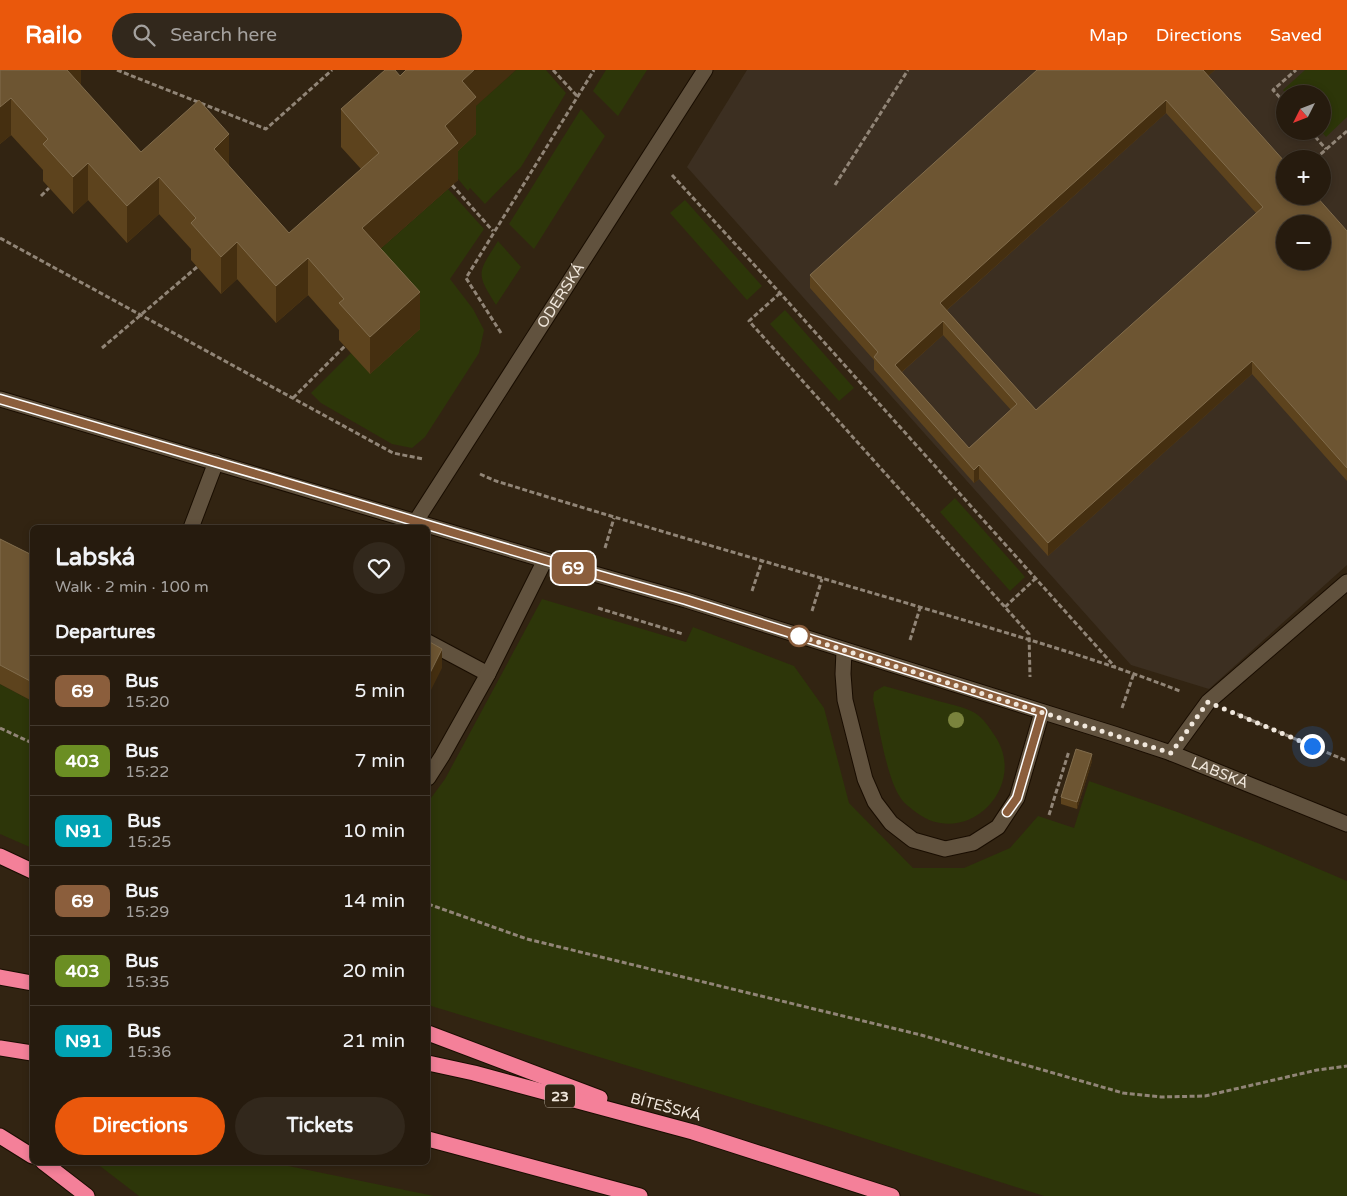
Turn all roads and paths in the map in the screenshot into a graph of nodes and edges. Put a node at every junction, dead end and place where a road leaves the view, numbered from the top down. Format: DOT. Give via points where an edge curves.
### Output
graph roads {
  1 [pos="117,70"];
  2 [pos="332,70"];
  3 [pos="553,70"];
  4 [pos="594,70"];
  5 [pos="705,70"];
  6 [pos="908,70"];
  7 [pos="1296,70"];
  8 [pos="1279,85"];
  9 [pos="577,96"];
  10 [pos="1347,131"];
  11 [pos="1318,140"];
  12 [pos="1326,149"];
  13 [pos="668,171"];
  14 [pos="452,185"];
  15 [pos="835,185"];
  16 [pos="49,188"];
  17 [pos="41,196"];
  18 [pos="493,232"];
  19 [pos="0,238"];
  20 [pos="197,267"];
  21 [pos="780,293"];
  22 [pos="141,316"];
  23 [pos="501,333"];
  24 [pos="345,346"];
  25 [pos="102,348"];
  26 [pos="293,398"];
  27 [pos="0,400"];
  28 [pos="431,460"];
  29 [pos="216,462"];
  30 [pos="474,473"];
  31 [pos="614,518"];
  32 [pos="416,522"];
  33 [pos="198,525"];
  34 [pos="426,525"];
  35 [pos="430,526"];
  36 [pos="603,555"];
  37 [pos="545,560"];
  38 [pos="1036,578"];
  39 [pos="822,579"];
  40 [pos="1347,582"];
  41 [pos="1005,607"];
  42 [pos="920,608"];
  43 [pos="605,610"];
  44 [pos="812,612"];
  45 [pos="683,634"];
  46 [pos="1030,640"];
  47 [pos="909,641"];
  48 [pos="430,643"];
  49 [pos="844,650"];
  50 [pos="1115,667"];
  51 [pos="1134,673"];
  52 [pos="488,674"];
  53 [pos="1208,702"];
  54 [pos="1036,710"];
  55 [pos="1120,714"];
  56 [pos="0,728"];
  57 [pos="30,742"];
  58 [pos="1070,748"];
  59 [pos="1171,753"];
  60 [pos="1347,761"];
  61 [pos="430,775"];
  62 [pos="1049,815"];
  63 [pos="1347,824"];
  64 [pos="0,856"];
  65 [pos="30,870"];
  66 [pos="430,905"];
  67 [pos="0,978"];
  68 [pos="30,983"];
  69 [pos="430,1034"];
  70 [pos="0,1048"];
  71 [pos="30,1053"];
  72 [pos="430,1063"];
  73 [pos="1347,1066"];
  74 [pos="692,1132"];
  75 [pos="0,1136"];
  76 [pos="430,1140"];
  77 [pos="30,1155"];
  78 [pos="47,1165"];
  79 [pos="87,1196"];
  80 [pos="640,1196"];
  81 [pos="892,1196"];
  1 -- 2 [label="path" via="266,129"];
  3 -- 9 [label="path"];
  4 -- 9 [label="path"];
  5 -- 32 [label="street, ODERSKÁ"];
  6 -- 15 [label="path"];
  7 -- 8 [label="path"];
  9 -- 18 [label="path"];
  10 -- 12 [label="path"];
  11 -- 12 [label="path"];
  13 -- 21 [label="path"];
  14 -- 18 [label="path"];
  16 -- 17 [label="path"];
  18 -- 23 [label="path" via="466,278"];
  19 -- 22 [label="path"];
  20 -- 22 [label="path"];
  21 -- 38 [label="path"];
  21 -- 41 [label="path" via="749,321"];
  22 -- 25 [label="path"];
  22 -- 26 [label="path"];
  24 -- 26 [label="path"];
  26 -- 28 [label="path" via="393,453"];
  27 -- 29 [label="street, LABSKÁ"];
  29 -- 32 [label="street, LABSKÁ"];
  29 -- 33 [label="street"];
  30 -- 31 [label="path"];
  31 -- 36 [label="path"];
  31 -- 39 [label="path"];
  32 -- 34 [label="street, LABSKÁ"];
  35 -- 37 [label="street, LABSKÁ"];
  37 -- 49 [label="street, LABSKÁ"];
  37 -- 52 [label="street"];
  38 -- 41 [label="path"];
  38 -- 50 [label="path"];
  39 -- 42 [label="path"];
  39 -- 44 [label="path"];
  40 -- 53 [label="street"];
  41 -- 46 [label="path" via="1029,634"];
  42 -- 46 [label="path"];
  42 -- 47 [label="path"];
  43 -- 45 [label="path"];
  46 -- 50 [label="path"];
  46 -- 54 [label="path"];
  48 -- 52 [label="street"];
  49 -- 54 [label="street, LABSKÁ"];
  49 -- 54 [label="street" via="844,700 865,779 875,802 891,823 914,840 945,849 972,843 998,826 1017,798"];
  50 -- 51 [label="path"];
  51 -- 53 [label="path"];
  51 -- 55 [label="path"];
  52 -- 61 [label="street"];
  53 -- 59 [label="street"];
  53 -- 60 [label="path"];
  54 -- 59 [label="street, LABSKÁ"];
  56 -- 57 [label="path"];
  58 -- 62 [label="path"];
  59 -- 63 [label="street, LABSKÁ"];
  64 -- 65 [label="highway"];
  66 -- 73 [label="path" via="527,939 921,1035 1122,1093 1161,1097 1205,1096"];
  67 -- 68 [label="highway"];
  69 -- 74 [label="highway"];
  70 -- 71 [label="highway"];
  72 -- 74 [label="highway, BÍTEŠSKÁ / 23"];
  74 -- 81 [label="highway, BÍTEŠSKÁ / 23"];
  75 -- 77 [label="highway"];
  76 -- 80 [label="highway"];
  78 -- 79 [label="highway"];
}
